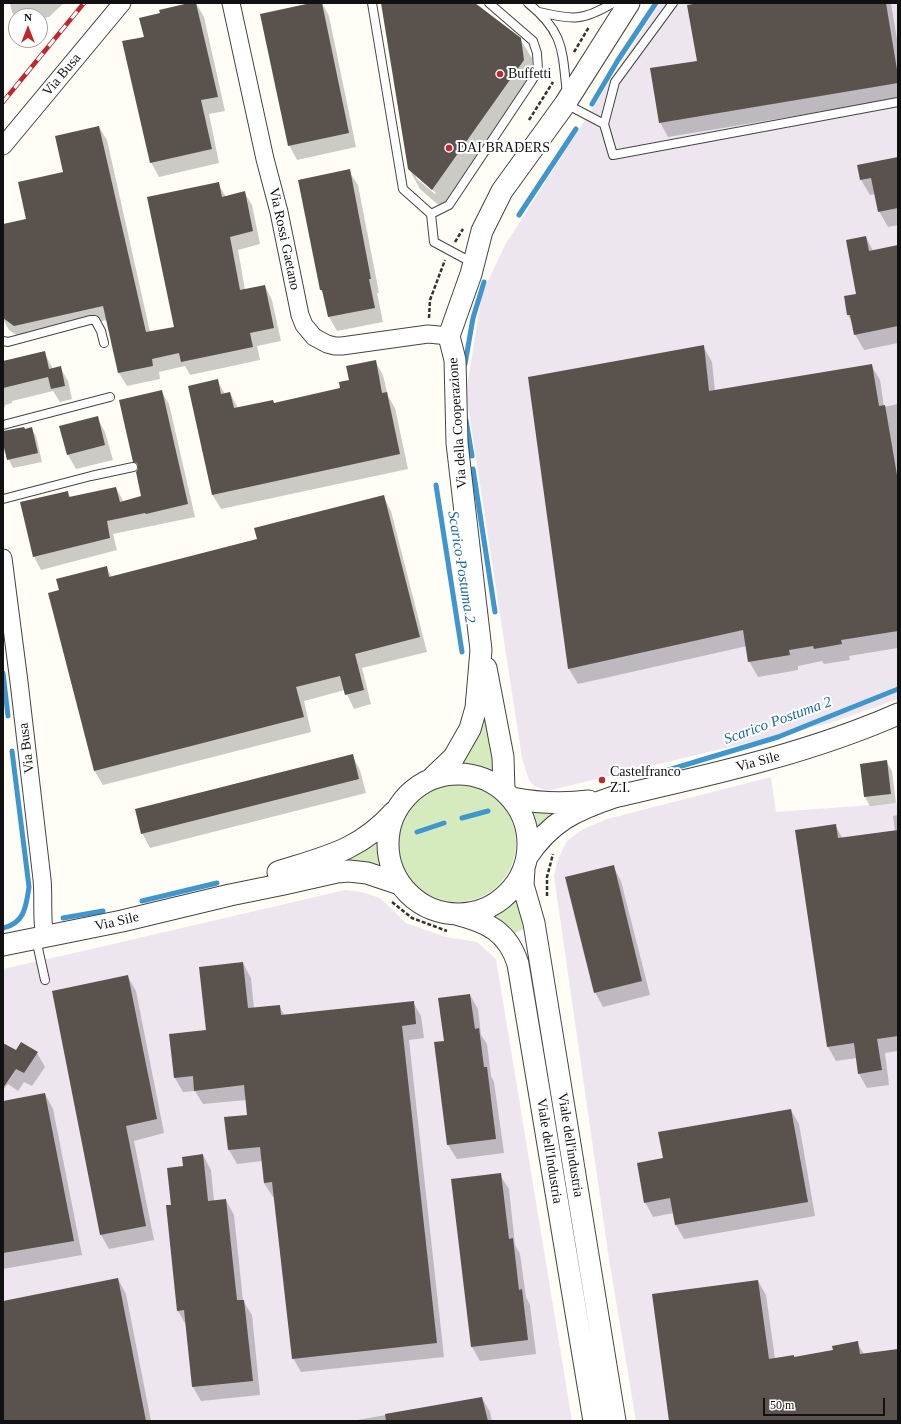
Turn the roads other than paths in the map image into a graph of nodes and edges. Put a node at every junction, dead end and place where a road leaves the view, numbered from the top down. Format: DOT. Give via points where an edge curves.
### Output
graph roads {
  1 [pos="122,3"];
  2 [pos="231,3"];
  3 [pos="372,3"];
  4 [pos="489,3"];
  5 [pos="528,3"];
  6 [pos="612,3"];
  7 [pos="629,3"];
  8 [pos="673,3"];
  9 [pos="540,12"];
  10 [pos="566,101"];
  11 [pos="898,102"];
  12 [pos="604,124"];
  13 [pos="3,146"];
  14 [pos="431,214"];
  15 [pos="474,263"];
  16 [pos="449,336"];
  17 [pos="3,341"];
  18 [pos="104,343"];
  19 [pos="110,397"];
  20 [pos="3,425"];
  21 [pos="133,467"];
  22 [pos="3,499"];
  23 [pos="3,558"];
  24 [pos="5,586"];
  25 [pos="481,650"];
  26 [pos="898,714"];
  27 [pos="431,779"];
  28 [pos="508,794"];
  29 [pos="614,797"];
  30 [pos="397,809"];
  31 [pos="331,856"];
  32 [pos="526,863"];
  33 [pos="284,884"];
  34 [pos="394,891"];
  35 [pos="230,894"];
  36 [pos="455,923"];
  37 [pos="40,938"];
  38 [pos="3,945"];
  39 [pos="45,980"];
  40 [pos="594,1421"];
  41 [pos="615,1421"];
  1 -- 13 [label="street, Via Busa"];
  2 -- 16 [label="street, Via Rossi Gaetano" via="304,325 314,337 327,344 342,346 428,334"];
  3 -- 14 [label="lane" via="403,189"];
  4 -- 14 [label="lane" via="533,41 538,70 449,205"];
  5 -- 9 [label="lane"];
  6 -- 9 [label="lane" via="586,16 575,18"];
  7 -- 10 [label="street"];
  8 -- 12 [label="lane" via="615,82"];
  9 -- 10 [label="lane" via="553,29 563,51"];
  10 -- 12 [label="lane"];
  10 -- 15 [label="street" via="502,191 482,231"];
  11 -- 12 [label="lane" via="613,155"];
  14 -- 15 [label="lane" via="434,242"];
  15 -- 16 [label="street"];
  16 -- 25 [label="street, Via della Cooperazione" via="455,360 457,443"];
  17 -- 18 [label="lane" via="8,342 95,320"];
  19 -- 20 [label="lane"];
  21 -- 22 [label="lane"];
  23 -- 24 [label="street, Via Busa"];
  24 -- 37 [label="street, Via Busa" via="42,879"];
  25 -- 27 [label="street, Via della Cooperazione" via="476,708 470,729 454,757"];
  25 -- 28 [label="street, Via della Cooperazione" via="488,676"];
  26 -- 29 [label="street, Via Sile" via="804,749"];
  27 -- 28 [label="street" via="452,774 474,776 495,784"];
  27 -- 30 [label="street" via="411,791"];
  28 -- 29 [label="street, Via Sile" via="527,801 558,803"];
  28 -- 32 [label="street, Viale dell'industria" via="522,813 527,830"];
  29 -- 32 [label="street, Via Sile" via="577,811 560,821 547,832"];
  30 -- 31 [label="street, Via Sile" via="364,839"];
  30 -- 34 [label="street" via="389,830 388,847"];
  31 -- 33 [label="lane" via="316,868 285,878"];
  31 -- 35 [label="street, Via Sile" via="276,873"];
  32 -- 36 [label="street, Via Sile" via="513,888 497,902"];
  32 -- 41 [label="street, Viale dell'industria" via="523,885 534,924"];
  33 -- 34 [label="street, Via Sile" via="349,871 371,874"];
  33 -- 35 [label="street, Via Sile"];
  34 -- 36 [label="street" via="435,910"];
  35 -- 37 [label="street, Via Sile"];
  36 -- 40 [label="street, Viale dell'Industria" via="468,917 487,924 503,936 512,948 518,964"];
  37 -- 38 [label="street, Via Sile"];
  37 -- 39 [label="lane"];
}
